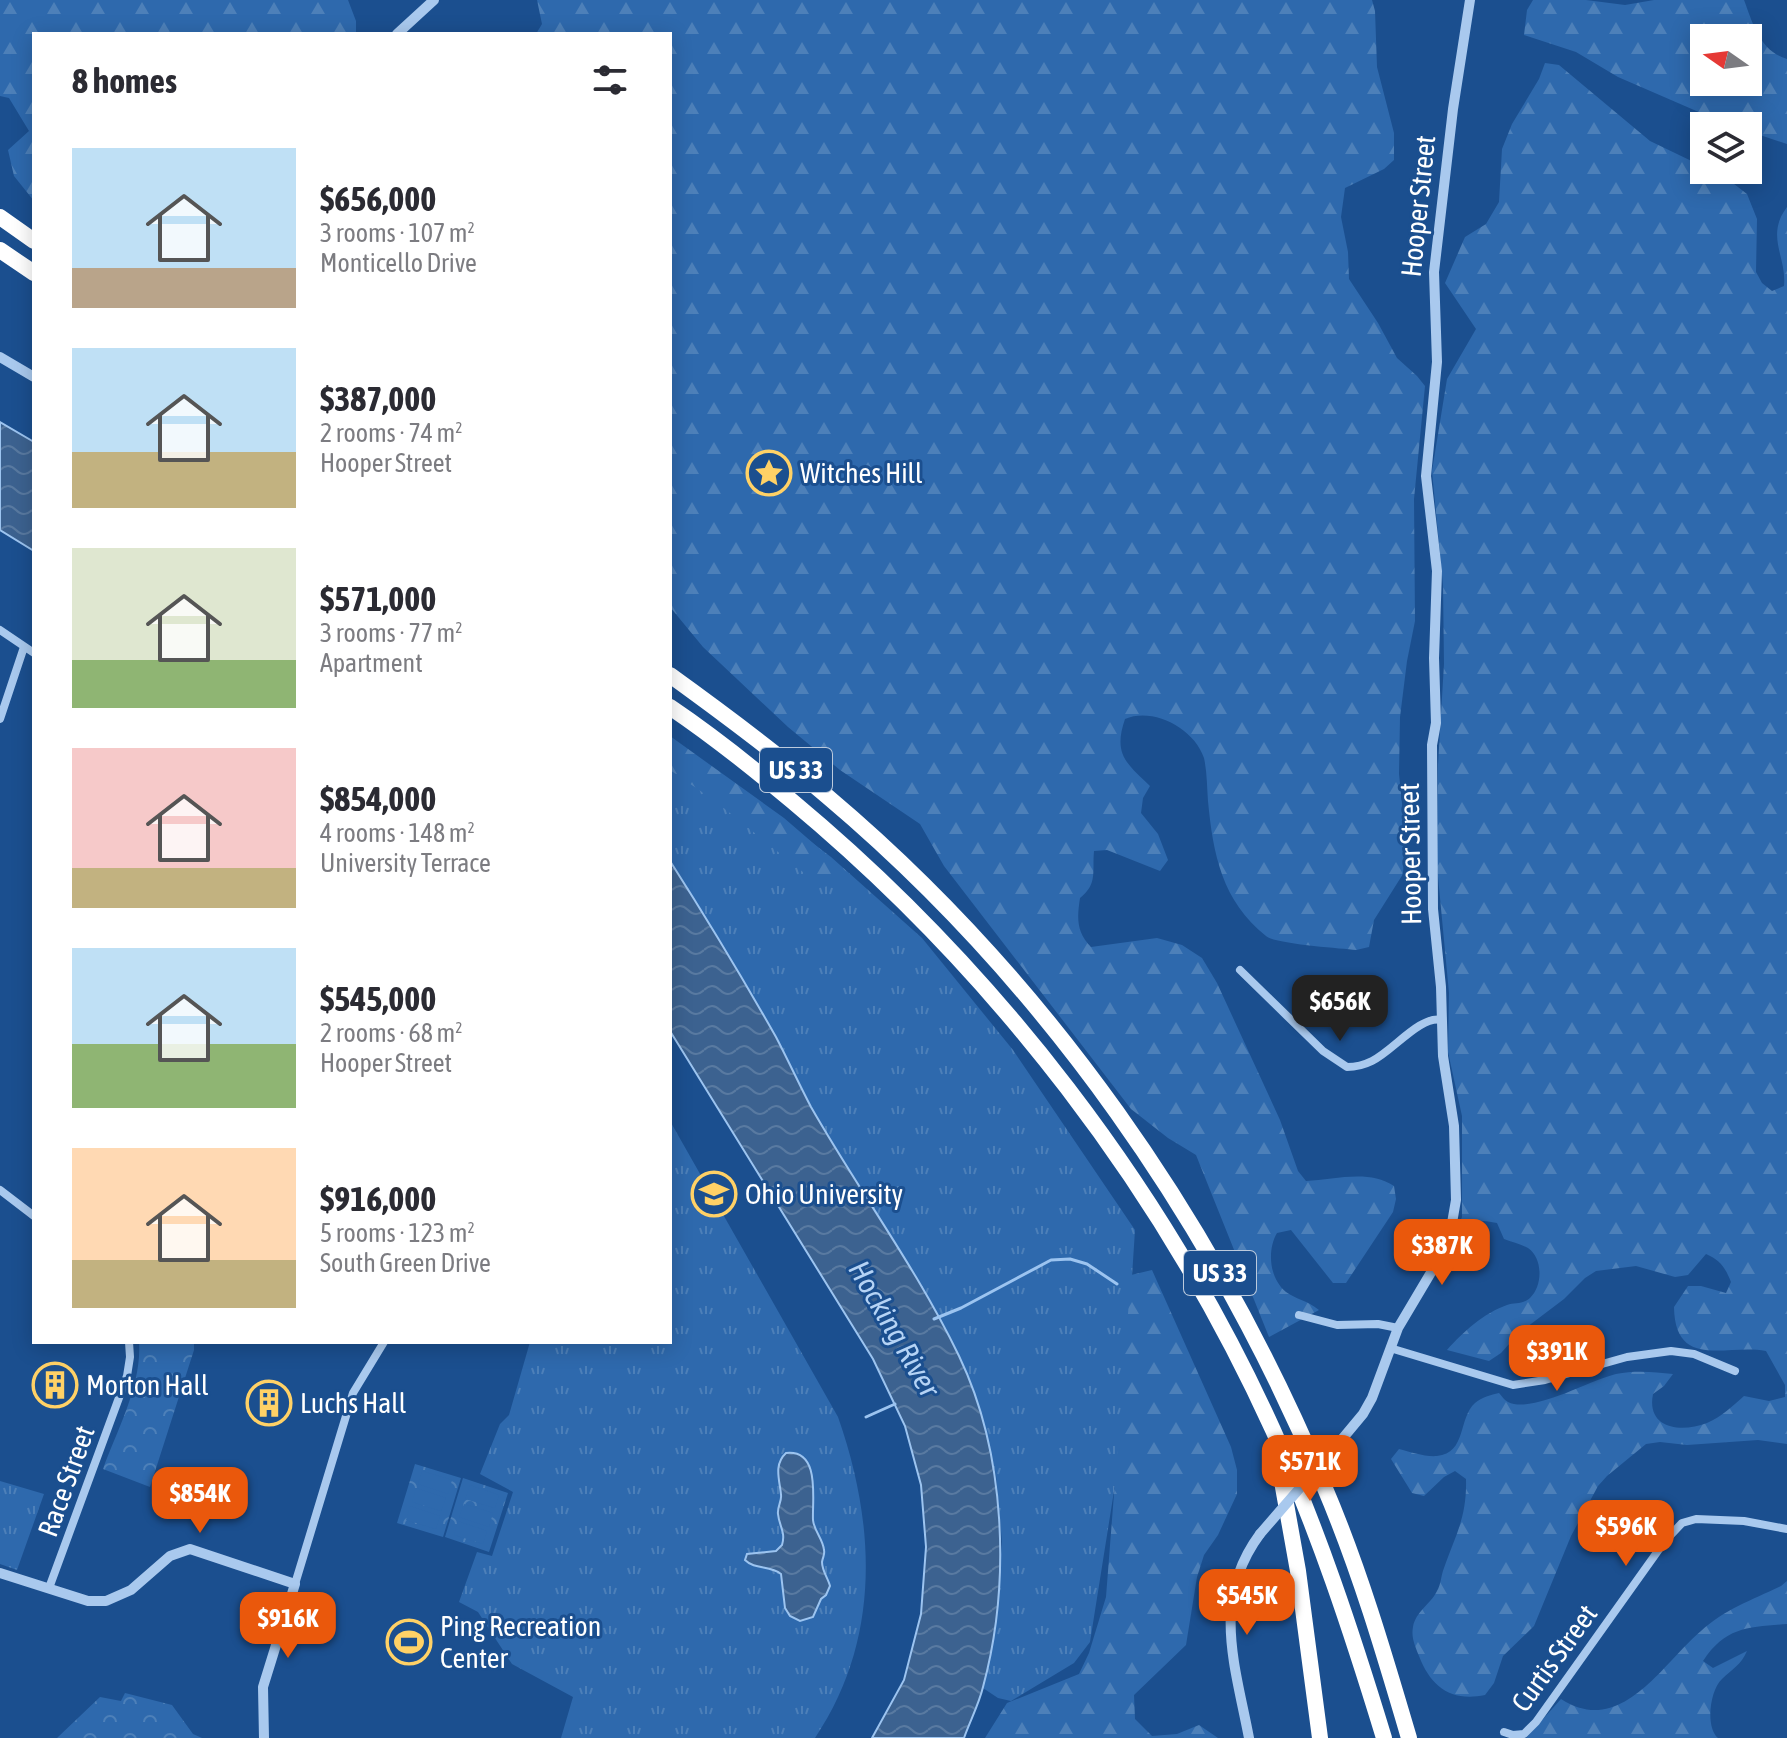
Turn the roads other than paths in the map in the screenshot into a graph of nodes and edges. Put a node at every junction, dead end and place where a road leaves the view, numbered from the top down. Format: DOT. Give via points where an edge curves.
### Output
graph roads {
  1 [pos="434,0"];
  2 [pos="1470,0"];
  3 [pos="399,32"];
  4 [pos="0,217"];
  5 [pos="32,240"];
  6 [pos="0,250"];
  7 [pos="32,272"];
  8 [pos="0,357"];
  9 [pos="32,376"];
  10 [pos="0,630"];
  11 [pos="24,647"];
  12 [pos="32,652"];
  13 [pos="672,676"];
  14 [pos="672,708"];
  15 [pos="0,719"];
  16 [pos="1240,970"];
  17 [pos="1442,1020"];
  18 [pos="0,1190"];
  19 [pos="32,1214"];
  20 [pos="1299,1315"];
  21 [pos="1398,1328"];
  22 [pos="129,1344"];
  23 [pos="383,1344"];
  24 [pos="1390,1348"];
  25 [pos="1735,1371"];
  26 [pos="1272,1428"];
  27 [pos="1787,1529"];
  28 [pos="0,1573"];
  29 [pos="295,1584"];
  30 [pos="49,1588"];
  31 [pos="1504,1732"];
  32 [pos="265,1737"];
  33 [pos="1249,1738"];
  34 [pos="1320,1738"];
  35 [pos="1384,1738"];
  36 [pos="1409,1738"];
  1 -- 3 [label="street"];
  2 -- 17 [label="street, Hooper Street" via="1434,272 1437,362 1426,476 1437,584 1432,825"];
  4 -- 5 [label="highway"];
  6 -- 7 [label="highway"];
  8 -- 9 [label="street"];
  10 -- 11 [label="street"];
  11 -- 12 [label="street"];
  11 -- 15 [label="street"];
  13 -- 36 [label="highway, US 33" via="830,798 913,876 992,957 1113,1105 1202,1240 1287,1400 1351,1555"];
  14 -- 26 [label="highway, US 33" via="774,785 873,872 1032,1042 1172,1240"];
  16 -- 17 [label="street" via="1323,1051 1347,1067 1370,1062 1420,1025"];
  17 -- 21 [label="street, Hooper Street" via="1456,1200 1439,1259"];
  18 -- 19 [label="street"];
  20 -- 21 [label="street" via="1337,1325"];
  21 -- 24 [label="street, Hooper Street"];
  22 -- 30 [label="street, Race Street" via="127,1376"];
  23 -- 29 [label="street" via="353,1393"];
  24 -- 25 [label="street" via="1513,1385 1671,1351"];
  24 -- 33 [label="street, Hooper Street, bridge" via="1363,1414 1242,1562 1229,1619"];
  26 -- 34 [label="highway"];
  26 -- 35 [label="highway, US 33" via="1326,1561"];
  27 -- 31 [label="street, Curtis Street" via="1703,1518 1682,1523 1536,1722 1524,1734"];
  28 -- 30 [label="street"];
  29 -- 30 [label="street" via="190,1549 170,1556 131,1590 106,1601 88,1601"];
  29 -- 32 [label="street" via="265,1677"];
}
